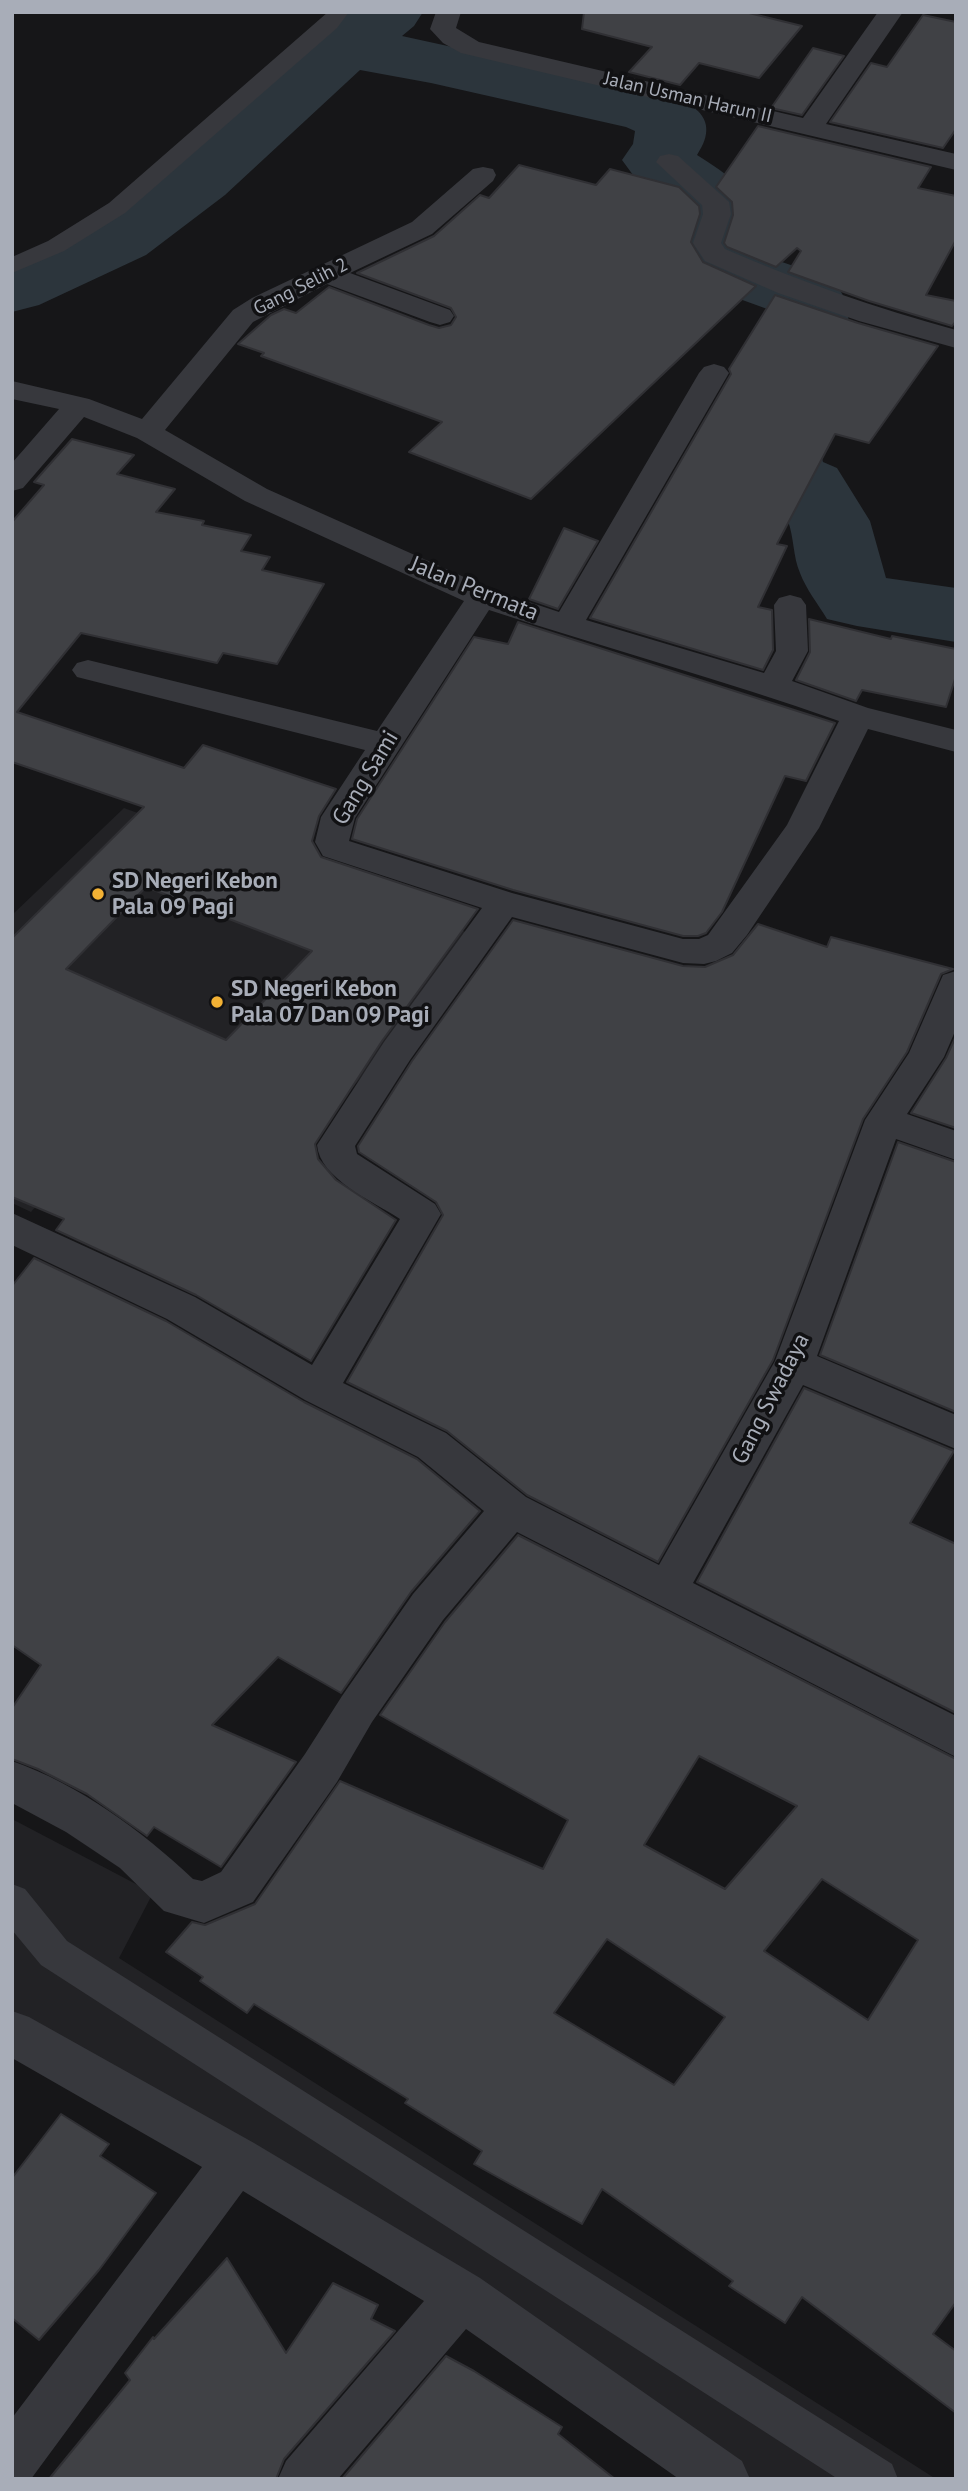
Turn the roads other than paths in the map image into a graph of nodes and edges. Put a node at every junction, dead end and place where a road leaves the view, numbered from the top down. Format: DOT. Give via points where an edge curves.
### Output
graph roads {
  1 [pos="339,12"];
  2 [pos="449,12"];
  3 [pos="891,12"];
  4 [pos="810,127"];
  5 [pos="669,162"];
  6 [pos="956,162"];
  7 [pos="483,175"];
  8 [pos="12,266"];
  9 [pos="327,274"];
  10 [pos="440,316"];
  11 [pos="956,339"];
  12 [pos="714,373"];
  13 [pos="12,390"];
  14 [pos="79,405"];
  15 [pos="147,432"];
  16 [pos="12,482"];
  17 [pos="482,597"];
  18 [pos="790,605"];
  19 [pos="567,625"];
  20 [pos="88,670"];
  21 [pos="773,686"];
  22 [pos="858,716"];
  23 [pos="956,741"];
  24 [pos="385,744"];
  25 [pos="504,903"];
  26 [pos="956,984"];
  27 [pos="884,1120"];
  28 [pos="956,1146"];
  29 [pos="18,1236"];
  30 [pos="794,1364"];
  31 [pos="319,1389"];
  32 [pos="956,1433"];
  33 [pos="511,1509"];
  34 [pos="668,1589"];
  35 [pos="956,1738"];
  36 [pos="12,1780"];
  37 [pos="12,1902"];
  38 [pos="12,2033"];
  39 [pos="237,2161"];
  40 [pos="462,2296"];
  41 [pos="12,2460"];
  42 [pos="304,2479"];
  43 [pos="724,2479"];
  44 [pos="877,2479"];
  1 -- 8 [label="lane" via="117,208 56,246"];
  2 -- 4 [label="street, Jalan Usman Harun II" via="443,29 470,48"];
  3 -- 4 [label="street"];
  4 -- 6 [label="street, Jalan Usman Harun II"];
  5 -- 11 [label="street" via="715,202 707,243 715,255 869,315"];
  7 -- 9 [label="street, Gang Selih 2" via="422,228"];
  9 -- 10 [label="street"];
  9 -- 15 [label="street, Gang Selih 2" via="243,316"];
  12 -- 19 [label="street"];
  13 -- 14 [label="street, Jalan Permata"];
  14 -- 15 [label="street, Jalan Permata"];
  14 -- 16 [label="street"];
  15 -- 17 [label="street, Jalan Permata" via="256,495"];
  17 -- 19 [label="street, Jalan Permata"];
  17 -- 24 [label="street, Gang Sami"];
  18 -- 21 [label="street" via="792,651"];
  19 -- 21 [label="street, Jalan Permata"];
  20 -- 24 [label="street"];
  21 -- 22 [label="street, Jalan Permata"];
  22 -- 23 [label="street, Jalan Permata"];
  22 -- 25 [label="street" via="802,828 720,944 704,952 683,951"];
  24 -- 25 [label="street, Gang Sami" via="338,817 332,842 335,848"];
  25 -- 31 [label="street" via="336,1145 344,1164 422,1214"];
  26 -- 27 [label="street, Gang Swadaya" via="926,1057"];
  27 -- 28 [label="street"];
  27 -- 30 [label="street, Gang Swadaya"];
  29 -- 31 [label="street" via="181,1308"];
  30 -- 32 [label="street"];
  30 -- 34 [label="street, Gang Swadaya"];
  31 -- 33 [label="street" via="432,1445"];
  33 -- 34 [label="street"];
  33 -- 36 [label="street" via="428,1607 237,1887 204,1902 180,1896 136,1854"];
  34 -- 35 [label="street"];
  37 -- 44 [label="lane" via="54,1953"];
  38 -- 39 [label="street"];
  39 -- 40 [label="street"];
  39 -- 41 [label="street"];
  40 -- 42 [label="street"];
  40 -- 43 [label="street"];
}
